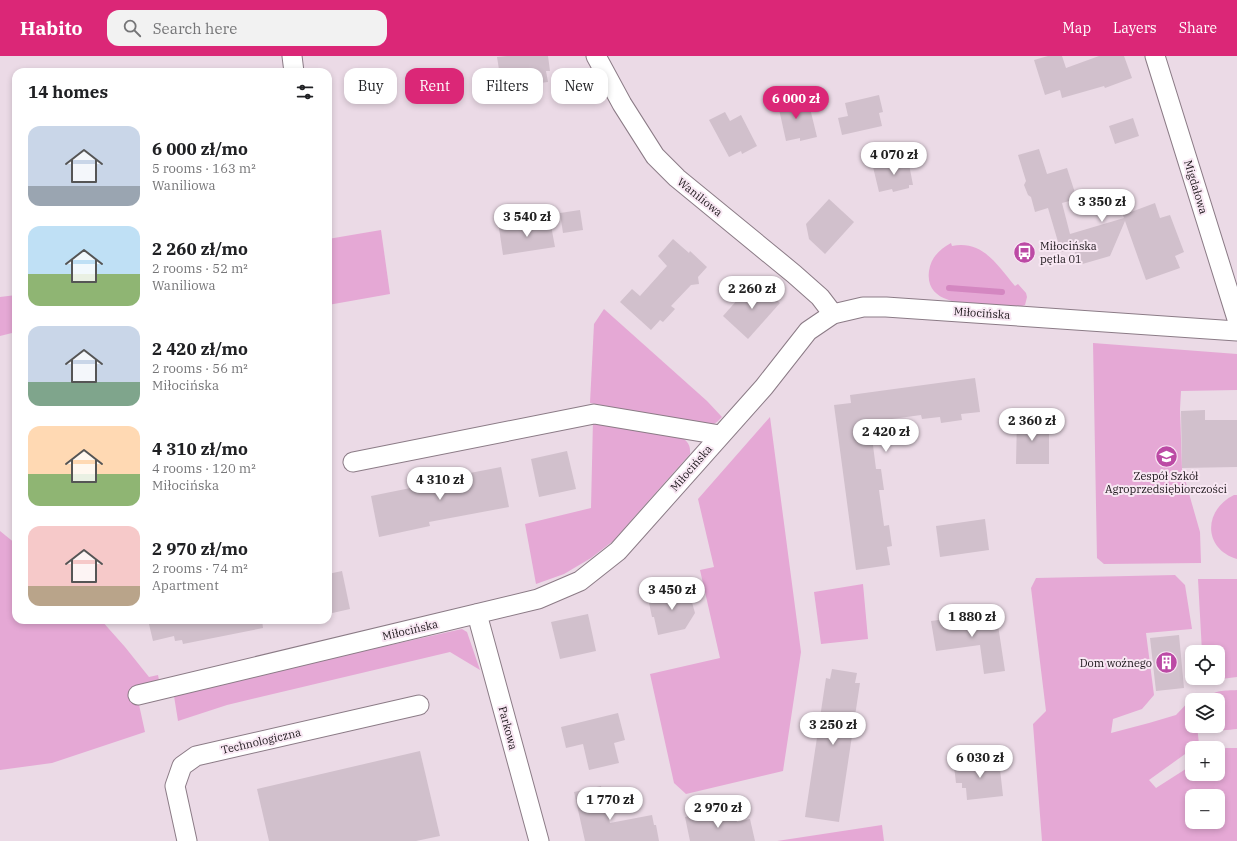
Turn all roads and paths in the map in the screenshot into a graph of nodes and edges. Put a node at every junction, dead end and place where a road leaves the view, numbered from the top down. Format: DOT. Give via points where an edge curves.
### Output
graph roads {
  1 [pos="292,56"];
  2 [pos="596,56"];
  3 [pos="1155,56"];
  4 [pos="294,68"];
  5 [pos="833,314"];
  6 [pos="1237,319"];
  7 [pos="1237,331"];
  8 [pos="720,435"];
  9 [pos="353,462"];
  10 [pos="477,614"];
  11 [pos="138,695"];
  12 [pos="419,705"];
  13 [pos="187,841"];
  14 [pos="539,841"];
  1 -- 4 [label="street"];
  2 -- 5 [label="street, Waniliowa" via="655,156 677,178 820,297"];
  3 -- 6 [label="street, Migdałowa"];
  5 -- 7 [label="street, Miłocińska" via="863,307 886,307"];
  5 -- 8 [label="street, Miłocińska" via="808,332 764,387"];
  8 -- 9 [label="street" via="594,414"];
  8 -- 10 [label="street, Miłocińska" via="618,551 580,581 538,599"];
  10 -- 11 [label="street, Miłocińska"];
  10 -- 14 [label="street, Parkowa"];
  12 -- 13 [label="street, Technologiczna" via="196,756 188,760 182,766 175,786"];
}
